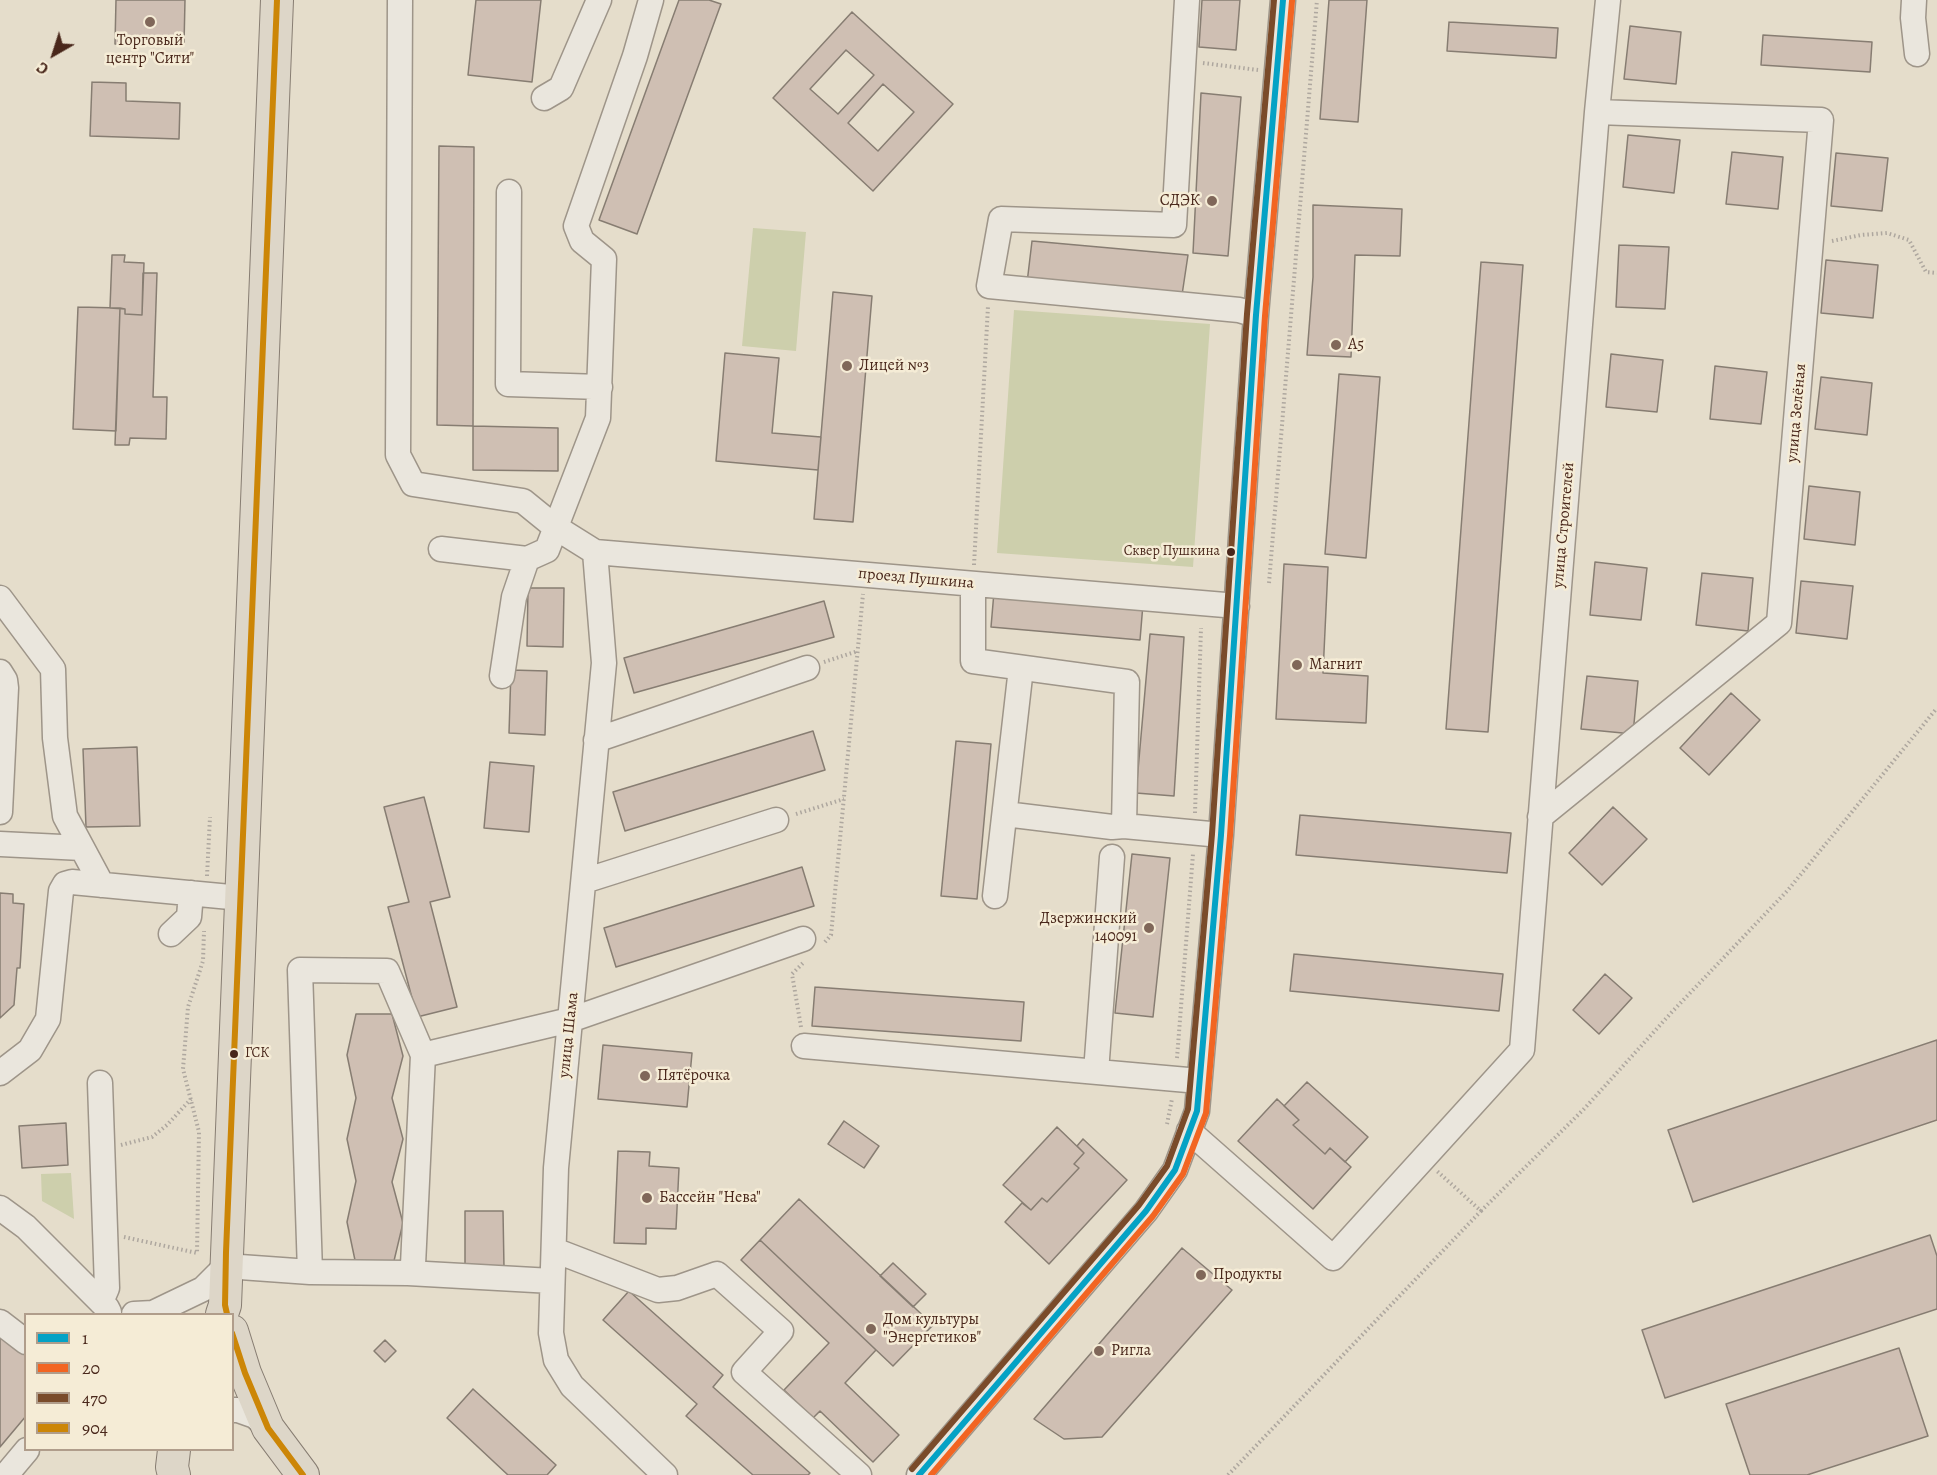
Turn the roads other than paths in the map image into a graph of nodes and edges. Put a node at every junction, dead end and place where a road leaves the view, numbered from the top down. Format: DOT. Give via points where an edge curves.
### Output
graph roads {
  1 [pos="277,0"];
  2 [pos="400,0"];
  3 [pos="599,0"];
  4 [pos="651,0"];
  5 [pos="1187,0"];
  6 [pos="1283,0"];
  7 [pos="1608,0"];
  8 [pos="1914,0"];
  9 [pos="1917,54"];
  10 [pos="544,98"];
  11 [pos="1597,112"];
  12 [pos="509,192"];
  13 [pos="1256,315"];
  14 [pos="600,387"];
  15 [pos="555,527"];
  16 [pos="441,549"];
  17 [pos="595,552"];
  18 [pos="527,559"];
  19 [pos="973,584"];
  20 [pos="0,598"];
  21 [pos="1237,606"];
  22 [pos="807,668"];
  23 [pos="1022,668"];
  24 [pos="0,672"];
  25 [pos="502,676"];
  26 [pos="596,740"];
  27 [pos="0,812"];
  28 [pos="1005,814"];
  29 [pos="1540,817"];
  30 [pos="776,820"];
  31 [pos="1124,826"];
  32 [pos="1221,836"];
  33 [pos="0,844"];
  34 [pos="82,848"];
  35 [pos="1112,857"];
  36 [pos="584,881"];
  37 [pos="102,885"];
  38 [pos="199,894"];
  39 [pos="995,896"];
  40 [pos="241,898"];
  41 [pos="171,934"];
  42 [pos="812,947"];
  43 [pos="570,1020"];
  44 [pos="804,1046"];
  45 [pos="423,1054"];
  46 [pos="1096,1072"];
  47 [pos="0,1073"];
  48 [pos="1199,1081"];
  49 [pos="100,1083"];
  50 [pos="1189,1131"];
  51 [pos="0,1208"];
  52 [pos="554,1250"];
  53 [pos="226,1266"];
  54 [pos="310,1272"];
  55 [pos="408,1273"];
  56 [pos="552,1281"];
  57 [pos="106,1308"];
  58 [pos="128,1313"];
  59 [pos="153,1313"];
  60 [pos="227,1313"];
  61 [pos="0,1322"];
  62 [pos="234,1338"];
  63 [pos="24,1340"];
  64 [pos="234,1410"];
  65 [pos="273,1435"];
  66 [pos="25,1451"];
  67 [pos="6,1475"];
  68 [pos="280,1475"];
  69 [pos="303,1475"];
  70 [pos="665,1475"];
  71 [pos="859,1475"];
  72 [pos="919,1475"];
  1 -- 40 [label="main road"];
  2 -- 15 [label="street" via="398,455 413,484 523,501"];
  3 -- 10 [label="street" via="561,88"];
  4 -- 14 [label="street" via="576,226 582,241 604,259"];
  5 -- 13 [label="street" via="1174,225 1001,219 989,286 1239,310"];
  6 -- 13 [label="street"];
  7 -- 11 [label="street, улица Строителей"];
  8 -- 9 [label="street"];
  11 -- 29 [label="street, улица Строителей"];
  11 -- 29 [label="street, улица Зелёная" via="1821,120 1779,623"];
  12 -- 14 [label="street" via="508,384"];
  13 -- 21 [label="street"];
  14 -- 15 [label="street" via="598,418"];
  15 -- 17 [label="street"];
  15 -- 18 [label="street" via="547,550"];
  16 -- 18 [label="street"];
  17 -- 19 [label="street, проезд Пушкина"];
  17 -- 26 [label="street, улица Шама" via="604,663"];
  18 -- 25 [label="street" via="514,597"];
  19 -- 21 [label="street, проезд Пушкина"];
  19 -- 23 [label="street" via="973,661"];
  20 -- 34 [label="street" via="53,669 55,738 64,816"];
  21 -- 32 [label="street"];
  22 -- 26 [label="street"];
  23 -- 28 [label="street"];
  23 -- 31 [label="street" via="1126,682"];
  24 -- 27 [label="street" via="6,688"];
  26 -- 36 [label="street, улица Шама"];
  28 -- 31 [label="street"];
  28 -- 39 [label="street"];
  29 -- 50 [label="street, улица Строителей" via="1522,1050 1333,1258"];
  30 -- 36 [label="street"];
  31 -- 32 [label="street"];
  32 -- 48 [label="street"];
  33 -- 34 [label="street"];
  34 -- 37 [label="street"];
  35 -- 46 [label="street"];
  36 -- 43 [label="street, улица Шама"];
  37 -- 38 [label="street"];
  37 -- 47 [label="street" via="72,882 61,891 48,1019 30,1050"];
  38 -- 40 [label="street"];
  38 -- 41 [label="street" via="189,917"];
  40 -- 53 [label="main road"];
  42 -- 43 [label="street"];
  43 -- 45 [label="street"];
  43 -- 52 [label="street, улица Шама" via="556,1168"];
  44 -- 46 [label="street"];
  45 -- 54 [label="street" via="387,971 300,970"];
  45 -- 55 [label="street" via="413,1265"];
  46 -- 48 [label="street"];
  48 -- 50 [label="street" via="1197,1111"];
  49 -- 57 [label="street"];
  50 -- 72 [label="street" via="1175,1170 1146,1211"];
  51 -- 57 [label="street" via="26,1227"];
  52 -- 56 [label="street, улица Шама"];
  52 -- 71 [label="street" via="658,1290 677,1288 717,1274 781,1331 744,1372"];
  53 -- 54 [label="street"];
  53 -- 59 [label="street" via="203,1289"];
  53 -- 60 [label="main road"];
  54 -- 55 [label="street"];
  55 -- 56 [label="street"];
  56 -- 70 [label="street, улица Шама" via="551,1333 556,1360 572,1386"];
  57 -- 58 [label="street"];
  61 -- 63 [label="street"];
  62 -- 65 [label="main road"];
  64 -- 65 [label="street" via="255,1416"];
  65 -- 68 [label="street" via="281,1456"];
  65 -- 69 [label="main road"];
  66 -- 67 [label="street"];
}
